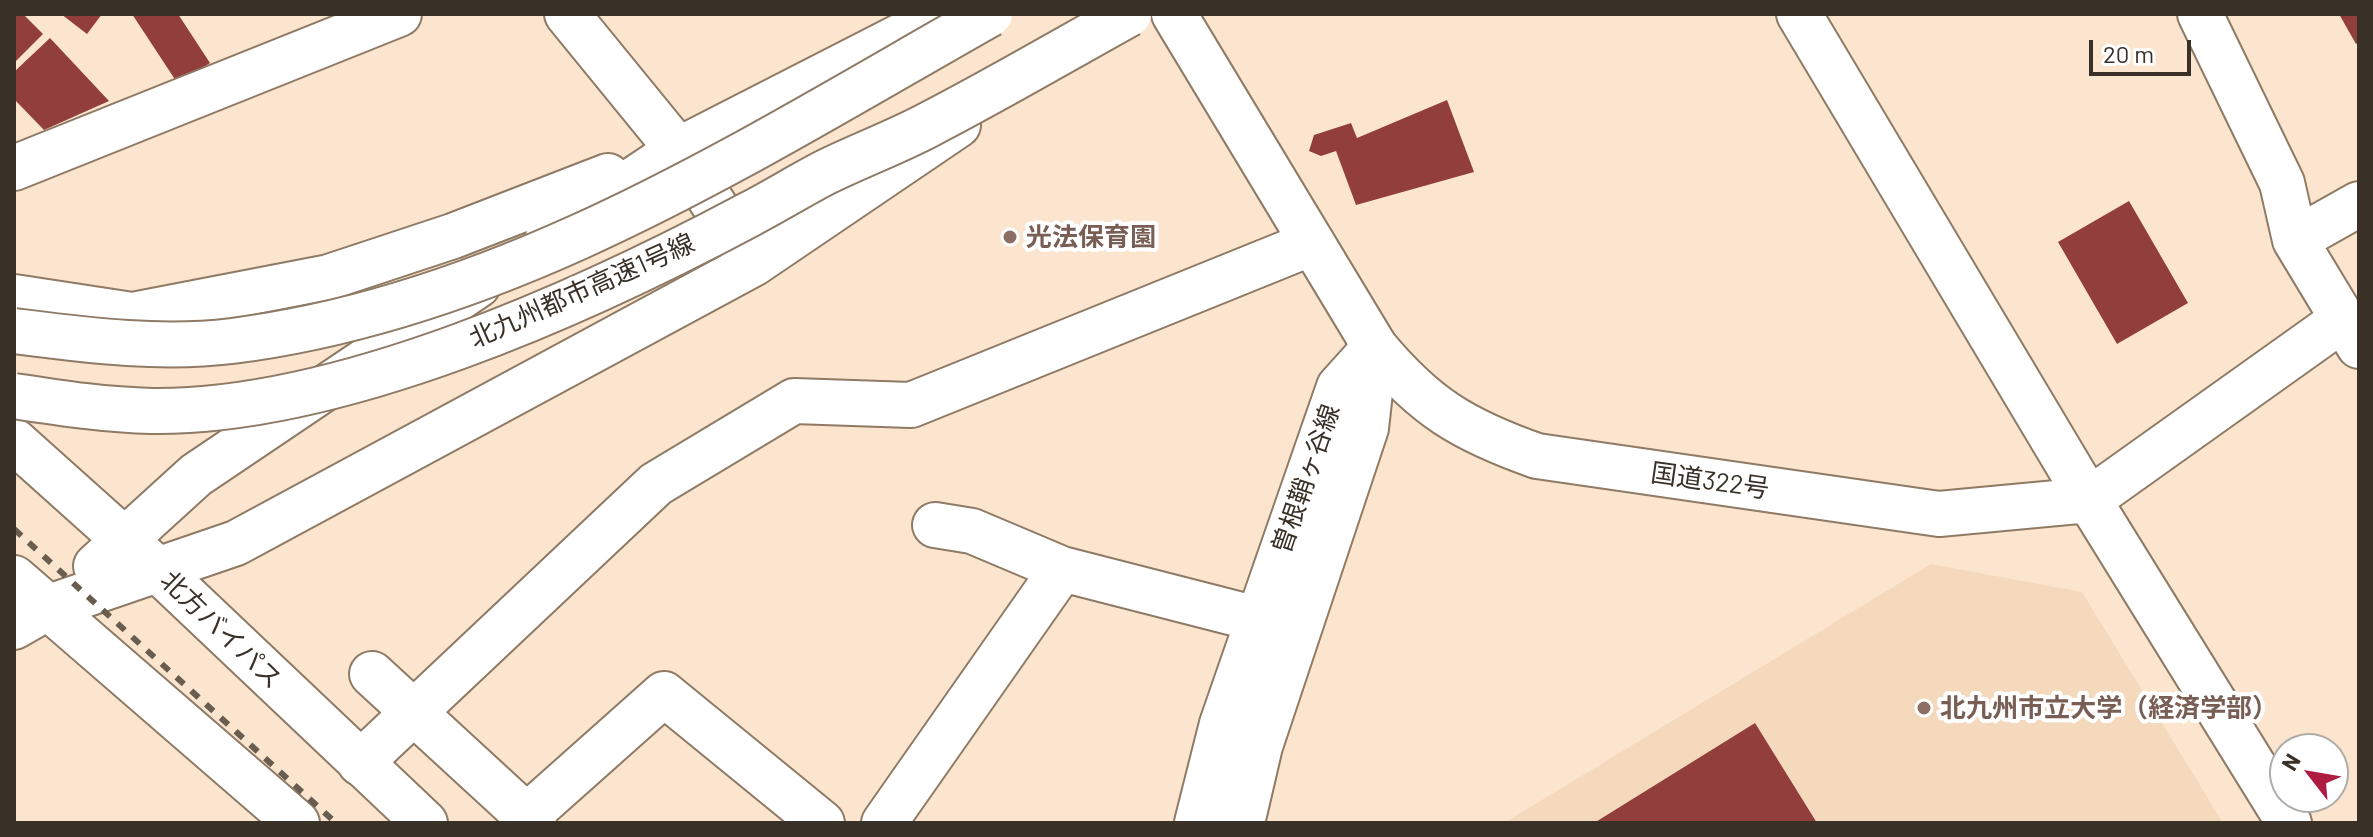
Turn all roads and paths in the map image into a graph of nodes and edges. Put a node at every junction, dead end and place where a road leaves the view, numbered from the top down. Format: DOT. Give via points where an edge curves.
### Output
graph roads {
  1 [pos="399,14"];
  2 [pos="567,14"];
  3 [pos="944,14"];
  4 [pos="990,14"];
  5 [pos="1101,14"];
  6 [pos="1122,14"];
  7 [pos="1129,14"];
  8 [pos="1174,14"];
  9 [pos="1799,14"];
  10 [pos="2200,14"];
  11 [pos="678,150"];
  12 [pos="14,168"];
  13 [pos="823,174"];
  14 [pos="2359,204"];
  15 [pos="2295,240"];
  16 [pos="1312,243"];
  17 [pos="753,264"];
  18 [pos="14,297"];
  19 [pos="14,331"];
  20 [pos="2351,332"];
  21 [pos="1375,347"];
  22 [pos="14,396"];
  23 [pos="14,441"];
  24 [pos="2089,500"];
  25 [pos="935,525"];
  26 [pos="126,541"];
  27 [pos="1062,569"];
  28 [pos="158,570"];
  29 [pos="14,578"];
  30 [pos="32,617"];
  31 [pos="1257,619"];
  32 [pos="372,674"];
  33 [pos="411,713"];
  34 [pos="360,763"];
  35 [pos="530,819"];
  36 [pos="297,823"];
  37 [pos="425,823"];
  38 [pos="822,823"];
  39 [pos="884,823"];
  40 [pos="1197,823"];
  41 [pos="1242,823"];
  42 [pos="2289,823"];
  1 -- 12 [label="main road"];
  2 -- 11 [label="main road"];
  3 -- 11 [label="main road"];
  4 -- 19 [label="main road, 北九州都市高速1号線, bridge" via="593,232 462,286 328,323 231,341 142,343"];
  5 -- 13 [label="main road, 北九州都市高速1号線, bridge"];
  6 -- 17 [label="main road"];
  7 -- 13 [label="main road, bridge" via="926,126"];
  8 -- 16 [label="main road, 国道322号"];
  9 -- 24 [label="main road"];
  10 -- 15 [label="main road" via="2282,183"];
  11 -- 17 [label="main road"];
  11 -- 18 [label="main road" via="329,277 132,315"];
  11 -- 26 [label="main road" via="196,475"];
  13 -- 22 [label="main road, 北九州都市高速1号線, bridge" via="615,281 476,339 347,382 244,404 154,411"];
  14 -- 15 [label="main road"];
  15 -- 20 [label="main road"];
  16 -- 21 [label="main road, 国道322号"];
  16 -- 33 [label="main road" via="911,405 794,401 656,484"];
  17 -- 28 [label="main road" via="236,543"];
  20 -- 24 [label="main road"];
  21 -- 24 [label="main road, 国道322号" via="1438,410 1483,437 1537,456 1939,514"];
  21 -- 31 [label="main road, 曽根鞘ヶ谷線" via="1339,387"];
  21 -- 41 [label="main road, 曽根鞘ヶ谷線" via="1366,428 1260,746"];
  23 -- 26 [label="main road, 北方バイパス"];
  24 -- 42 [label="main road"];
  25 -- 27 [label="main road" via="972,531"];
  26 -- 28 [label="main road, 北方バイパス"];
  26 -- 30 [label="main road"];
  27 -- 31 [label="main road"];
  27 -- 39 [label="main road"];
  28 -- 30 [label="main road"];
  28 -- 34 [label="main road, 北方バイパス"];
  29 -- 30 [label="main road"];
  30 -- 36 [label="main road"];
  31 -- 40 [label="main road, 曽根鞘ヶ谷線" via="1209,767"];
  32 -- 33 [label="main road"];
  33 -- 34 [label="main road"];
  33 -- 35 [label="main road"];
  34 -- 37 [label="main road, 北方バイパス"];
  35 -- 38 [label="main road" via="664,694"];
}
